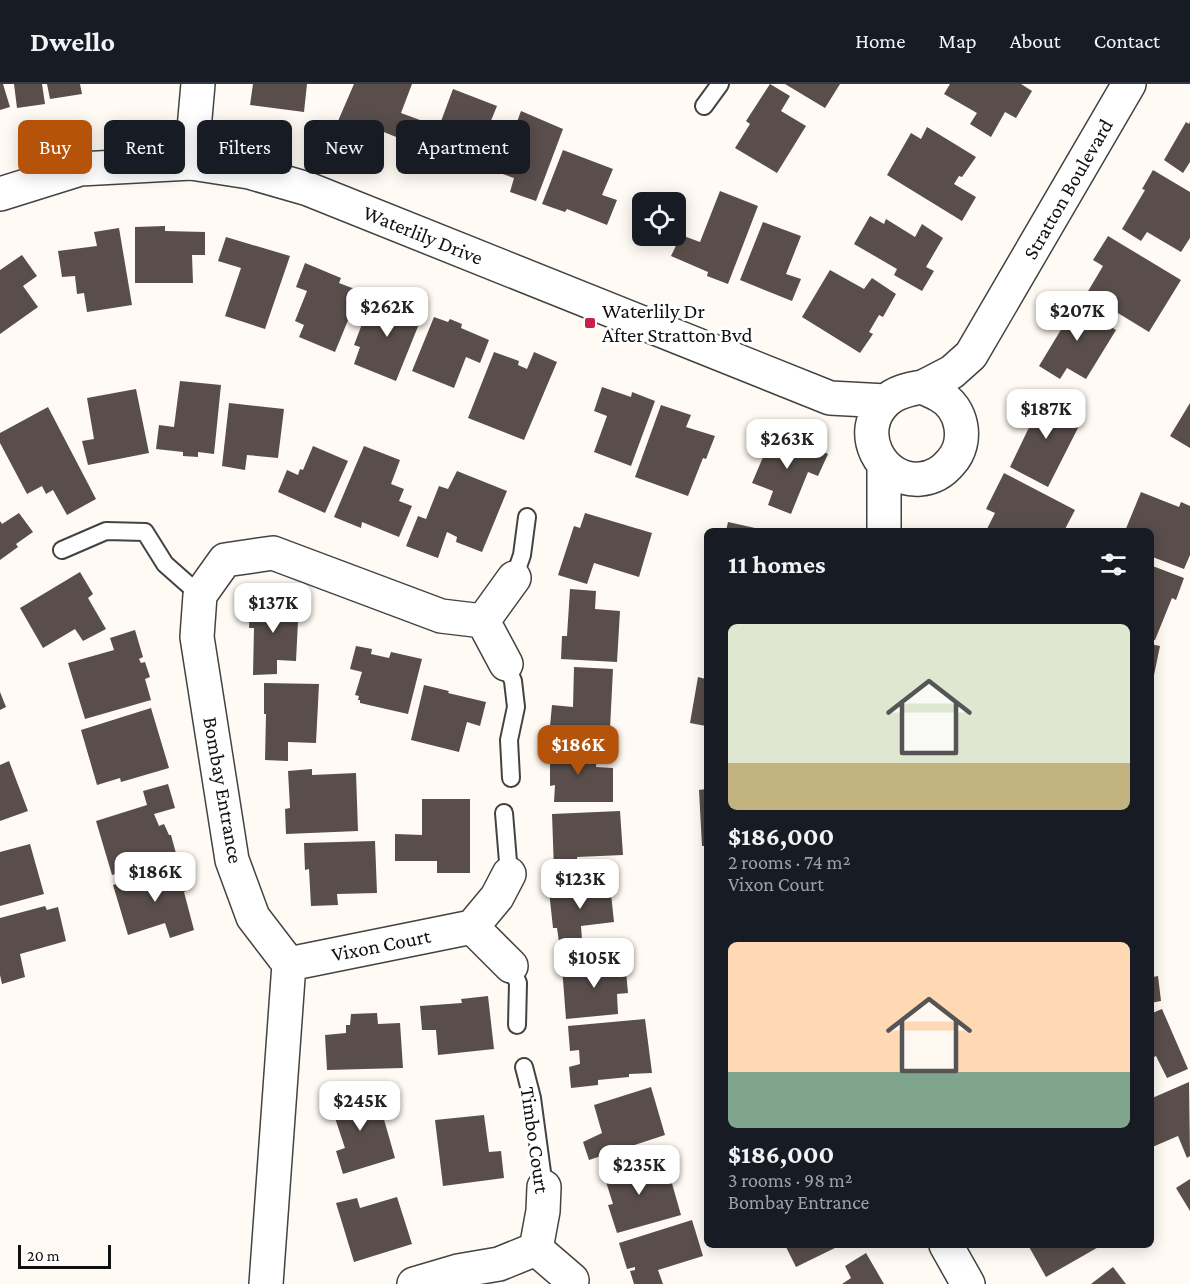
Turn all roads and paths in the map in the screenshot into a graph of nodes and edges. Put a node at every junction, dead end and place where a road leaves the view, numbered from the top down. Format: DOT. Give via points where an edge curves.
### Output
graph roads {
  1 [pos="198,84"];
  2 [pos="720,84"];
  3 [pos="1129,84"];
  4 [pos="704,106"];
  5 [pos="191,163"];
  6 [pos="0,194"];
  7 [pos="971,355"];
  8 [pos="922,387"];
  9 [pos="830,398"];
  10 [pos="886,401"];
  11 [pos="959,418"];
  12 [pos="878,457"];
  13 [pos="923,479"];
  14 [pos="527,518"];
  15 [pos="884,528"];
  16 [pos="893,528"];
  17 [pos="62,550"];
  18 [pos="514,578"];
  19 [pos="200,595"];
  20 [pos="483,621"];
  21 [pos="506,664"];
  22 [pos="511,778"];
  23 [pos="504,813"];
  24 [pos="509,874"];
  25 [pos="472,927"];
  26 [pos="289,964"];
  27 [pos="511,966"];
  28 [pos="517,1025"];
  29 [pos="524,1067"];
  30 [pos="544,1187"];
  31 [pos="948,1248"];
  32 [pos="536,1250"];
  33 [pos="573,1282"];
  34 [pos="267,1284"];
  35 [pos="414,1284"];
  36 [pos="968,1284"];
  1 -- 5 [label="street"];
  2 -- 4 [label="lane"];
  3 -- 7 [label="street, Stratton Boulevard"];
  5 -- 6 [label="street, Waterlily Drive" via="80,169"];
  5 -- 9 [label="street, Waterlily Drive" via="249,172 308,189"];
  7 -- 8 [label="street, Stratton Boulevard" via="952,372"];
  7 -- 11 [label="street, Stratton Boulevard"];
  8 -- 10 [label="street" via="906,390"];
  8 -- 11 [label="street" via="941,395"];
  9 -- 10 [label="street, Waterlily Drive"];
  9 -- 12 [label="street, Waterlily Drive"];
  10 -- 12 [label="street" via="876,414 871,432"];
  11 -- 13 [label="street" via="962,434 956,457 945,469"];
  12 -- 13 [label="street" via="897,476"];
  12 -- 15 [label="street"];
  13 -- 16 [label="street"];
  14 -- 18 [label="lane"];
  17 -- 19 [label="lane" via="106,531 145,532 165,564"];
  18 -- 20 [label="street"];
  19 -- 20 [label="street" via="225,560 273,553 441,616"];
  19 -- 26 [label="street, Bombay Entrance" via="198,637 232,860 253,917"];
  20 -- 21 [label="street"];
  21 -- 22 [label="lane" via="516,707 509,740"];
  23 -- 24 [label="lane"];
  24 -- 25 [label="street" via="497,897"];
  25 -- 26 [label="street, Vixon Court"];
  25 -- 27 [label="street"];
  26 -- 34 [label="street"];
  27 -- 28 [label="lane" via="518,983"];
  29 -- 30 [label="lane, Timbo Court"];
  30 -- 32 [label="street, Timbo Court"];
  31 -- 36 [label="street"];
  32 -- 33 [label="street"];
  32 -- 35 [label="street" via="500,1264"];
}
